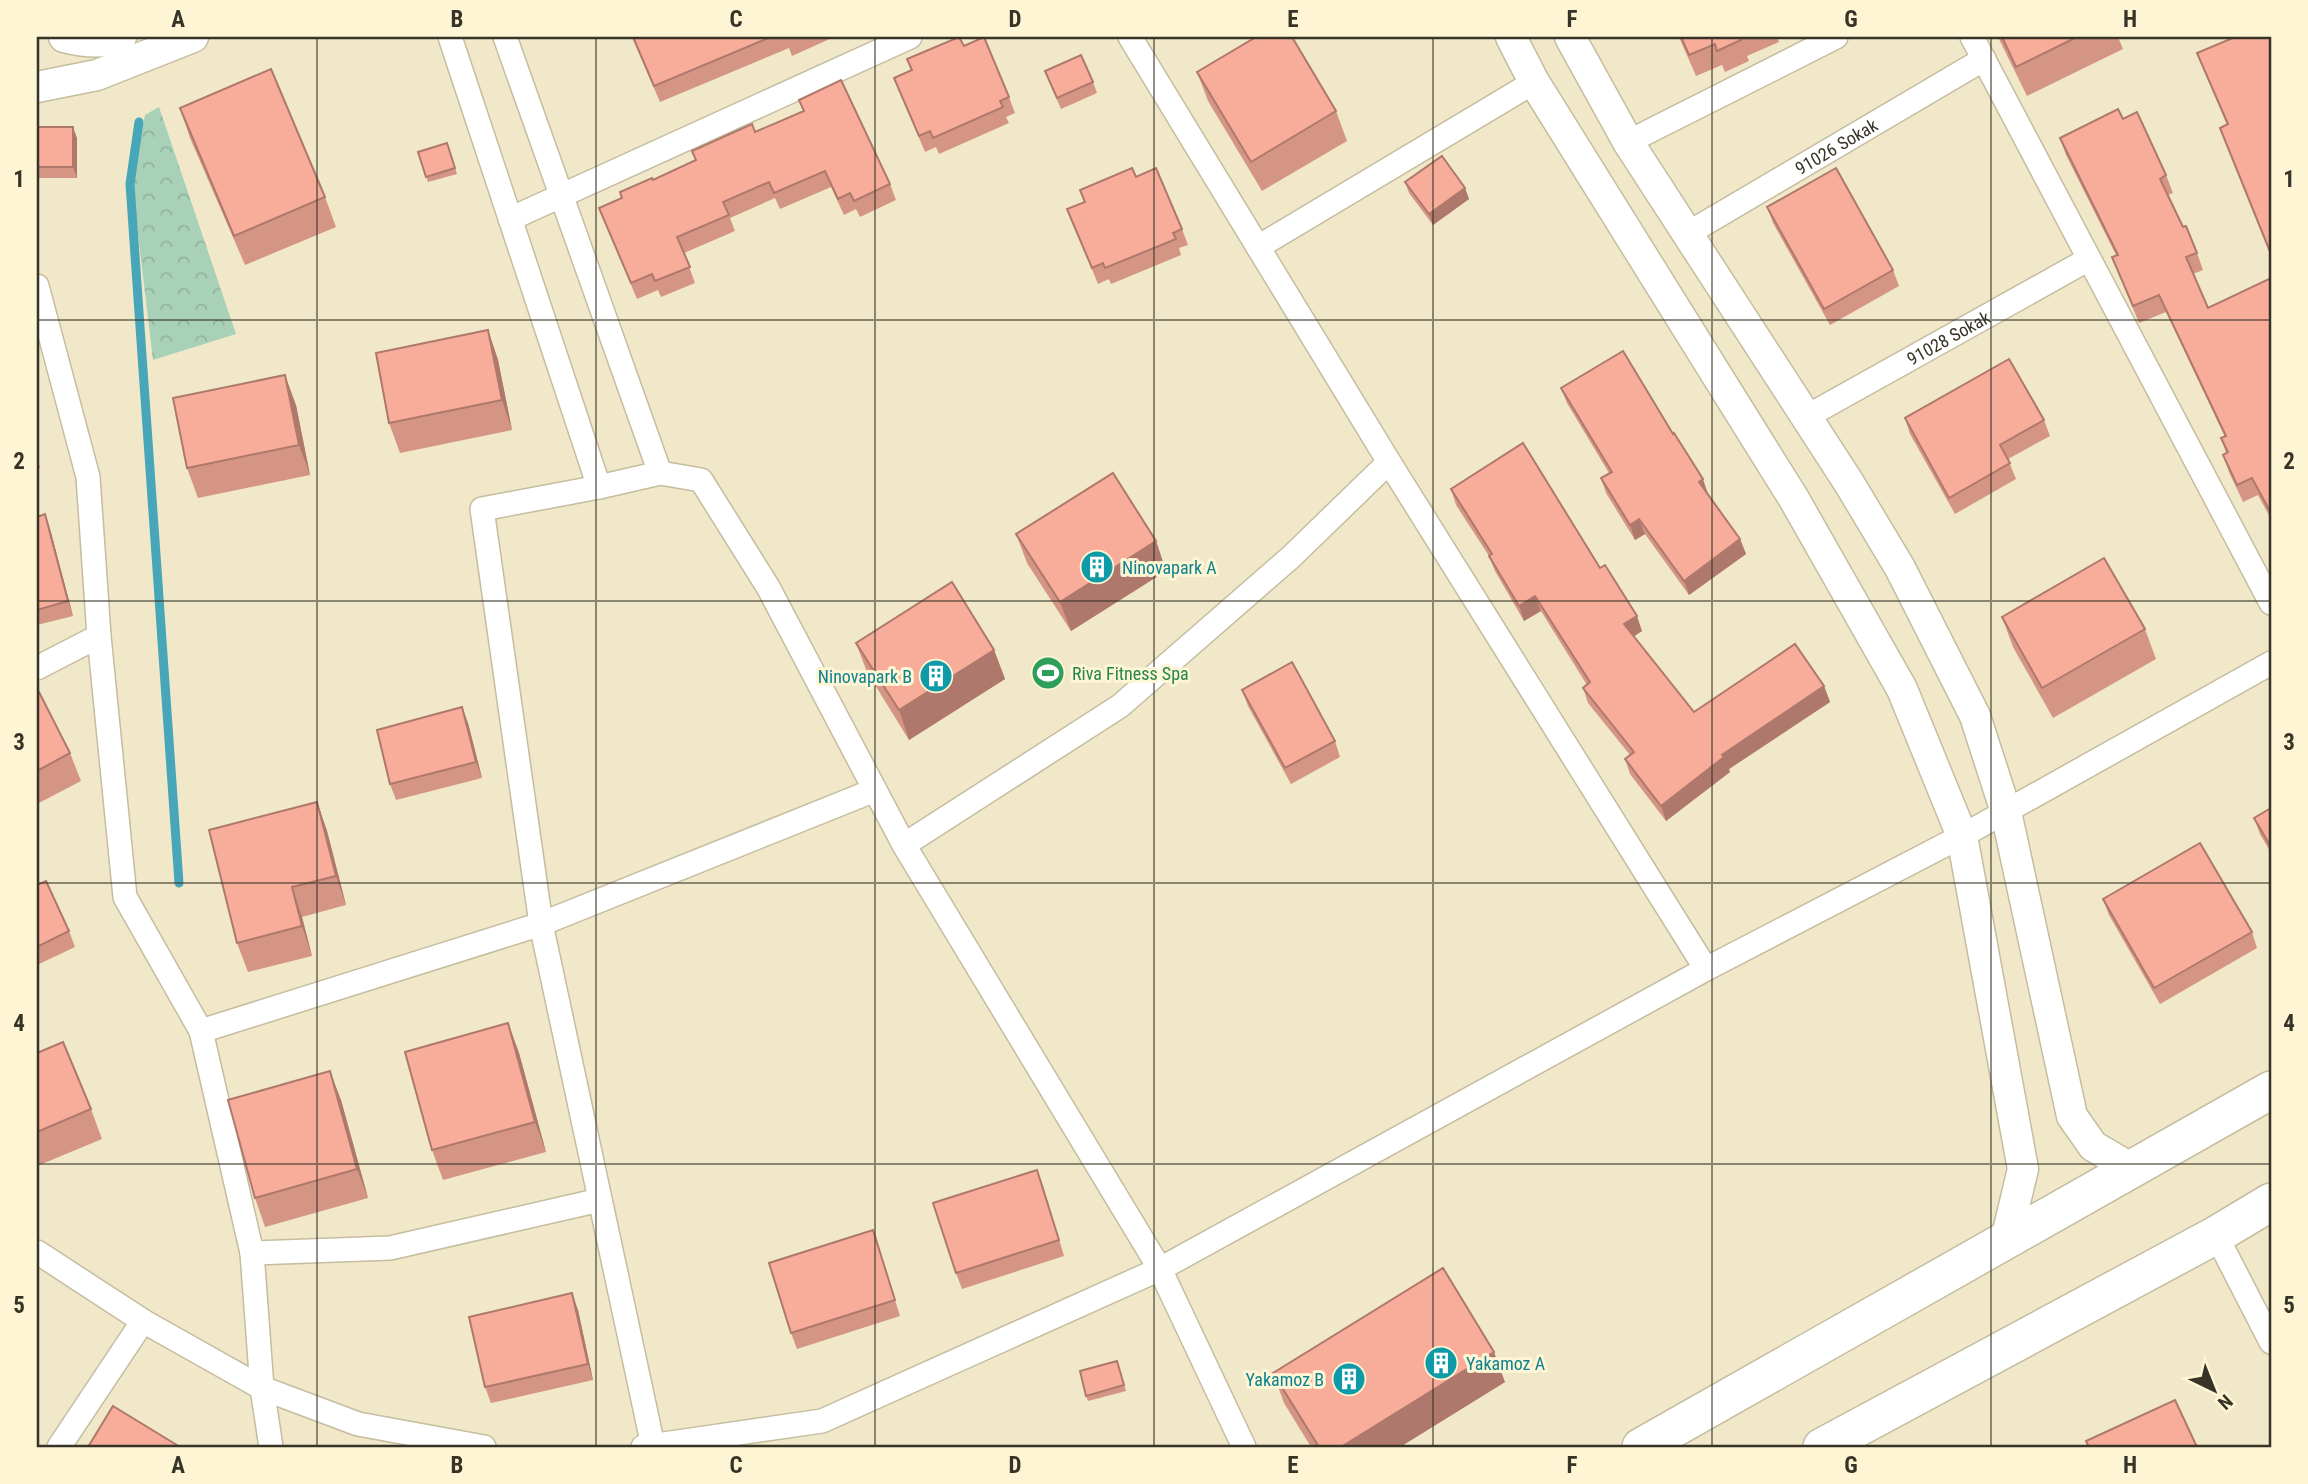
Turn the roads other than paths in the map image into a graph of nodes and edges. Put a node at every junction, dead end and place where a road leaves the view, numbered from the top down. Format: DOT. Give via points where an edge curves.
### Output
graph roads {
  1 [pos="64,37"];
  2 [pos="121,37"];
  3 [pos="192,37"];
  4 [pos="450,37"];
  5 [pos="505,37"];
  6 [pos="910,37"];
  7 [pos="1130,37"];
  8 [pos="1511,37"];
  9 [pos="1570,37"];
  10 [pos="1836,37"];
  11 [pos="1972,37"];
  12 [pos="1984,59"];
  13 [pos="1534,82"];
  14 [pos="37,86"];
  15 [pos="1628,142"];
  16 [pos="561,197"];
  17 [pos="510,219"];
  18 [pos="1687,233"];
  19 [pos="1258,247"];
  20 [pos="2089,259"];
  21 [pos="37,286"];
  22 [pos="39,313"];
  23 [pos="1806,417"];
  24 [pos="1389,462"];
  25 [pos="660,474"];
  26 [pos="599,486"];
  27 [pos="2271,603"];
  28 [pos="99,636"];
  29 [pos="2271,663"];
  30 [pos="37,668"];
  31 [pos="875,790"];
  32 [pos="2006,812"];
  33 [pos="1962,836"];
  34 [pos="904,845"];
  35 [pos="541,924"];
  36 [pos="1706,969"];
  37 [pos="201,1031"];
  38 [pos="2271,1090"];
  39 [pos="2132,1170"];
  40 [pos="600,1200"];
  41 [pos="2271,1202"];
  42 [pos="2216,1235"];
  43 [pos="2006,1240"];
  44 [pos="37,1252"];
  45 [pos="251,1253"];
  46 [pos="1160,1269"];
  47 [pos="143,1321"];
  48 [pos="2271,1342"];
  49 [pos="262,1388"];
  50 [pos="59,1447"];
  51 [pos="271,1447"];
  52 [pos="484,1447"];
  53 [pos="648,1447"];
  54 [pos="1244,1447"];
  55 [pos="1641,1447"];
  56 [pos="1822,1447"];
  1 -- 2 [label="street" via="109,41"];
  3 -- 14 [label="street" via="97,75"];
  4 -- 17 [label="street"];
  5 -- 16 [label="street"];
  6 -- 16 [label="street"];
  7 -- 19 [label="street"];
  8 -- 13 [label="street"];
  9 -- 15 [label="street"];
  10 -- 15 [label="street"];
  11 -- 12 [label="street"];
  12 -- 18 [label="street, 91026 Sokak"];
  12 -- 20 [label="street"];
  13 -- 19 [label="street"];
  13 -- 33 [label="street" via="1794,499 1882,653 1902,689"];
  15 -- 18 [label="street"];
  16 -- 17 [label="street"];
  16 -- 25 [label="street"];
  17 -- 26 [label="street"];
  18 -- 23 [label="street"];
  19 -- 24 [label="street"];
  20 -- 23 [label="street, 91028 Sokak"];
  20 -- 27 [label="street"];
  21 -- 22 [label="street"];
  22 -- 28 [label="street" via="88,478"];
  23 -- 32 [label="street" via="1900,568 1975,716"];
  24 -- 34 [label="street" via="1291,557 1120,706"];
  24 -- 36 [label="street"];
  25 -- 26 [label="street"];
  25 -- 31 [label="street" via="701,480 768,587"];
  26 -- 35 [label="street" via="482,509"];
  28 -- 30 [label="street"];
  28 -- 37 [label="street" via="125,897"];
  29 -- 32 [label="street"];
  31 -- 34 [label="street"];
  31 -- 35 [label="street"];
  32 -- 33 [label="street"];
  32 -- 39 [label="street" via="2072,1116 2093,1146"];
  33 -- 36 [label="street"];
  33 -- 43 [label="street" via="2022,1169"];
  34 -- 46 [label="street"];
  35 -- 37 [label="street"];
  35 -- 40 [label="street"];
  36 -- 46 [label="street"];
  37 -- 45 [label="street"];
  38 -- 39 [label="main road"];
  39 -- 43 [label="main road"];
  40 -- 45 [label="street" via="390,1248"];
  40 -- 53 [label="street"];
  41 -- 42 [label="main road"];
  42 -- 48 [label="street"];
  42 -- 56 [label="main road"];
  43 -- 55 [label="main road"];
  44 -- 47 [label="street"];
  45 -- 49 [label="street"];
  46 -- 53 [label="street" via="822,1421"];
  46 -- 54 [label="street"];
  47 -- 49 [label="street"];
  47 -- 50 [label="street"];
  49 -- 51 [label="street"];
  49 -- 52 [label="street" via="358,1424"];
}
